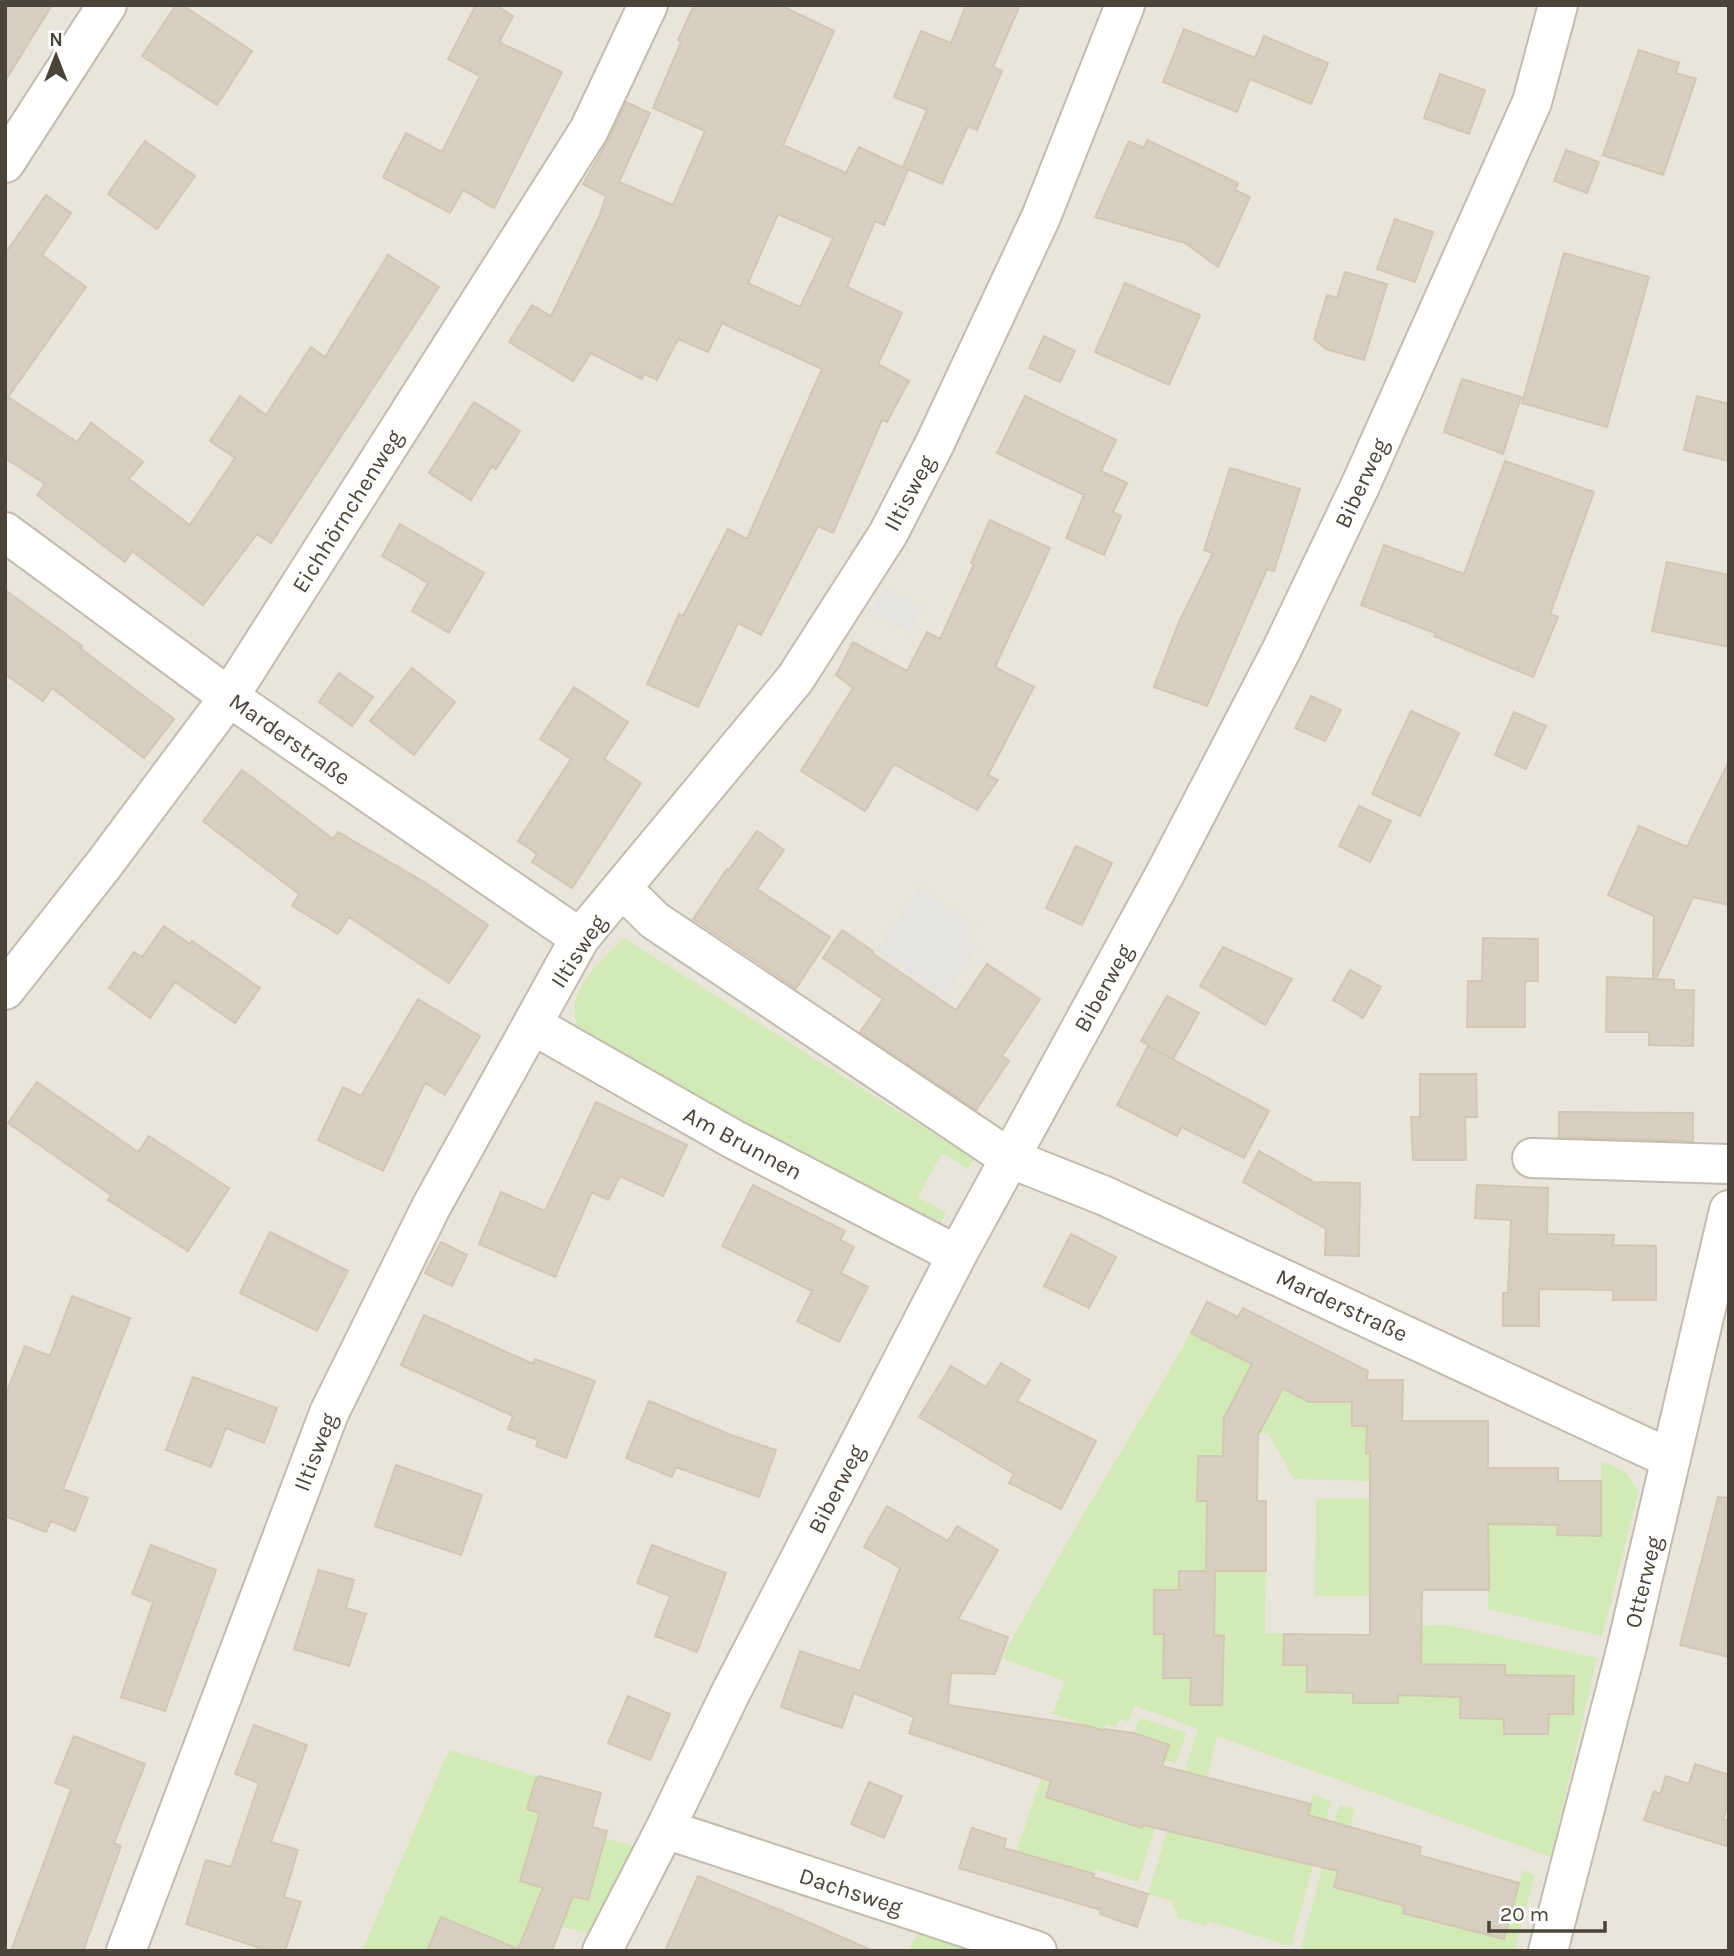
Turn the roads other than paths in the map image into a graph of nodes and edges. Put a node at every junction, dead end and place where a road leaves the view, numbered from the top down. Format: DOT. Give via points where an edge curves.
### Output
graph roads {
  1 [pos="107,5"];
  2 [pos="648,5"];
  3 [pos="1125,5"];
  4 [pos="1558,5"];
  5 [pos="5,163"];
  6 [pos="5,532"];
  7 [pos="229,697"];
  8 [pos="620,892"];
  9 [pos="580,938"];
  10 [pos="5,989"];
  11 [pos="533,1025"];
  12 [pos="1009,1158"];
  13 [pos="1532,1158"];
  14 [pos="1729,1164"];
  15 [pos="1729,1210"];
  16 [pos="957,1255"];
  17 [pos="1671,1459"];
  18 [pos="665,1829"];
  19 [pos="126,1951"];
  20 [pos="601,1951"];
  21 [pos="1037,1951"];
  22 [pos="1548,1951"];
  1 -- 5 [label="street"];
  2 -- 7 [label="street, Eichhörnchenweg" via="589,130"];
  3 -- 8 [label="street, Iltisweg" via="1041,217 888,534 795,679"];
  4 -- 12 [label="street, Biberweg" via="1532,102 1361,484 1282,649 1166,872"];
  6 -- 7 [label="street, Marderstraße"];
  7 -- 9 [label="street, Marderstraße"];
  7 -- 10 [label="street, Eichhörnchenweg"];
  8 -- 9 [label="street, Iltisweg"];
  8 -- 12 [label="street" via="654,920"];
  9 -- 11 [label="street, Iltisweg"];
  11 -- 16 [label="street, Am Brunnen" via="733,1139"];
  11 -- 19 [label="street, Iltisweg" via="431,1208 329,1413"];
  12 -- 16 [label="street, Biberweg"];
  12 -- 17 [label="street, Marderstraße" via="1105,1196"];
  13 -- 14 [label="street"];
  15 -- 17 [label="street, Otterweg"];
  16 -- 18 [label="street, Biberweg"];
  17 -- 22 [label="street, Otterweg"];
  18 -- 20 [label="street, Biberweg"];
  18 -- 21 [label="street, Dachsweg"];
}
